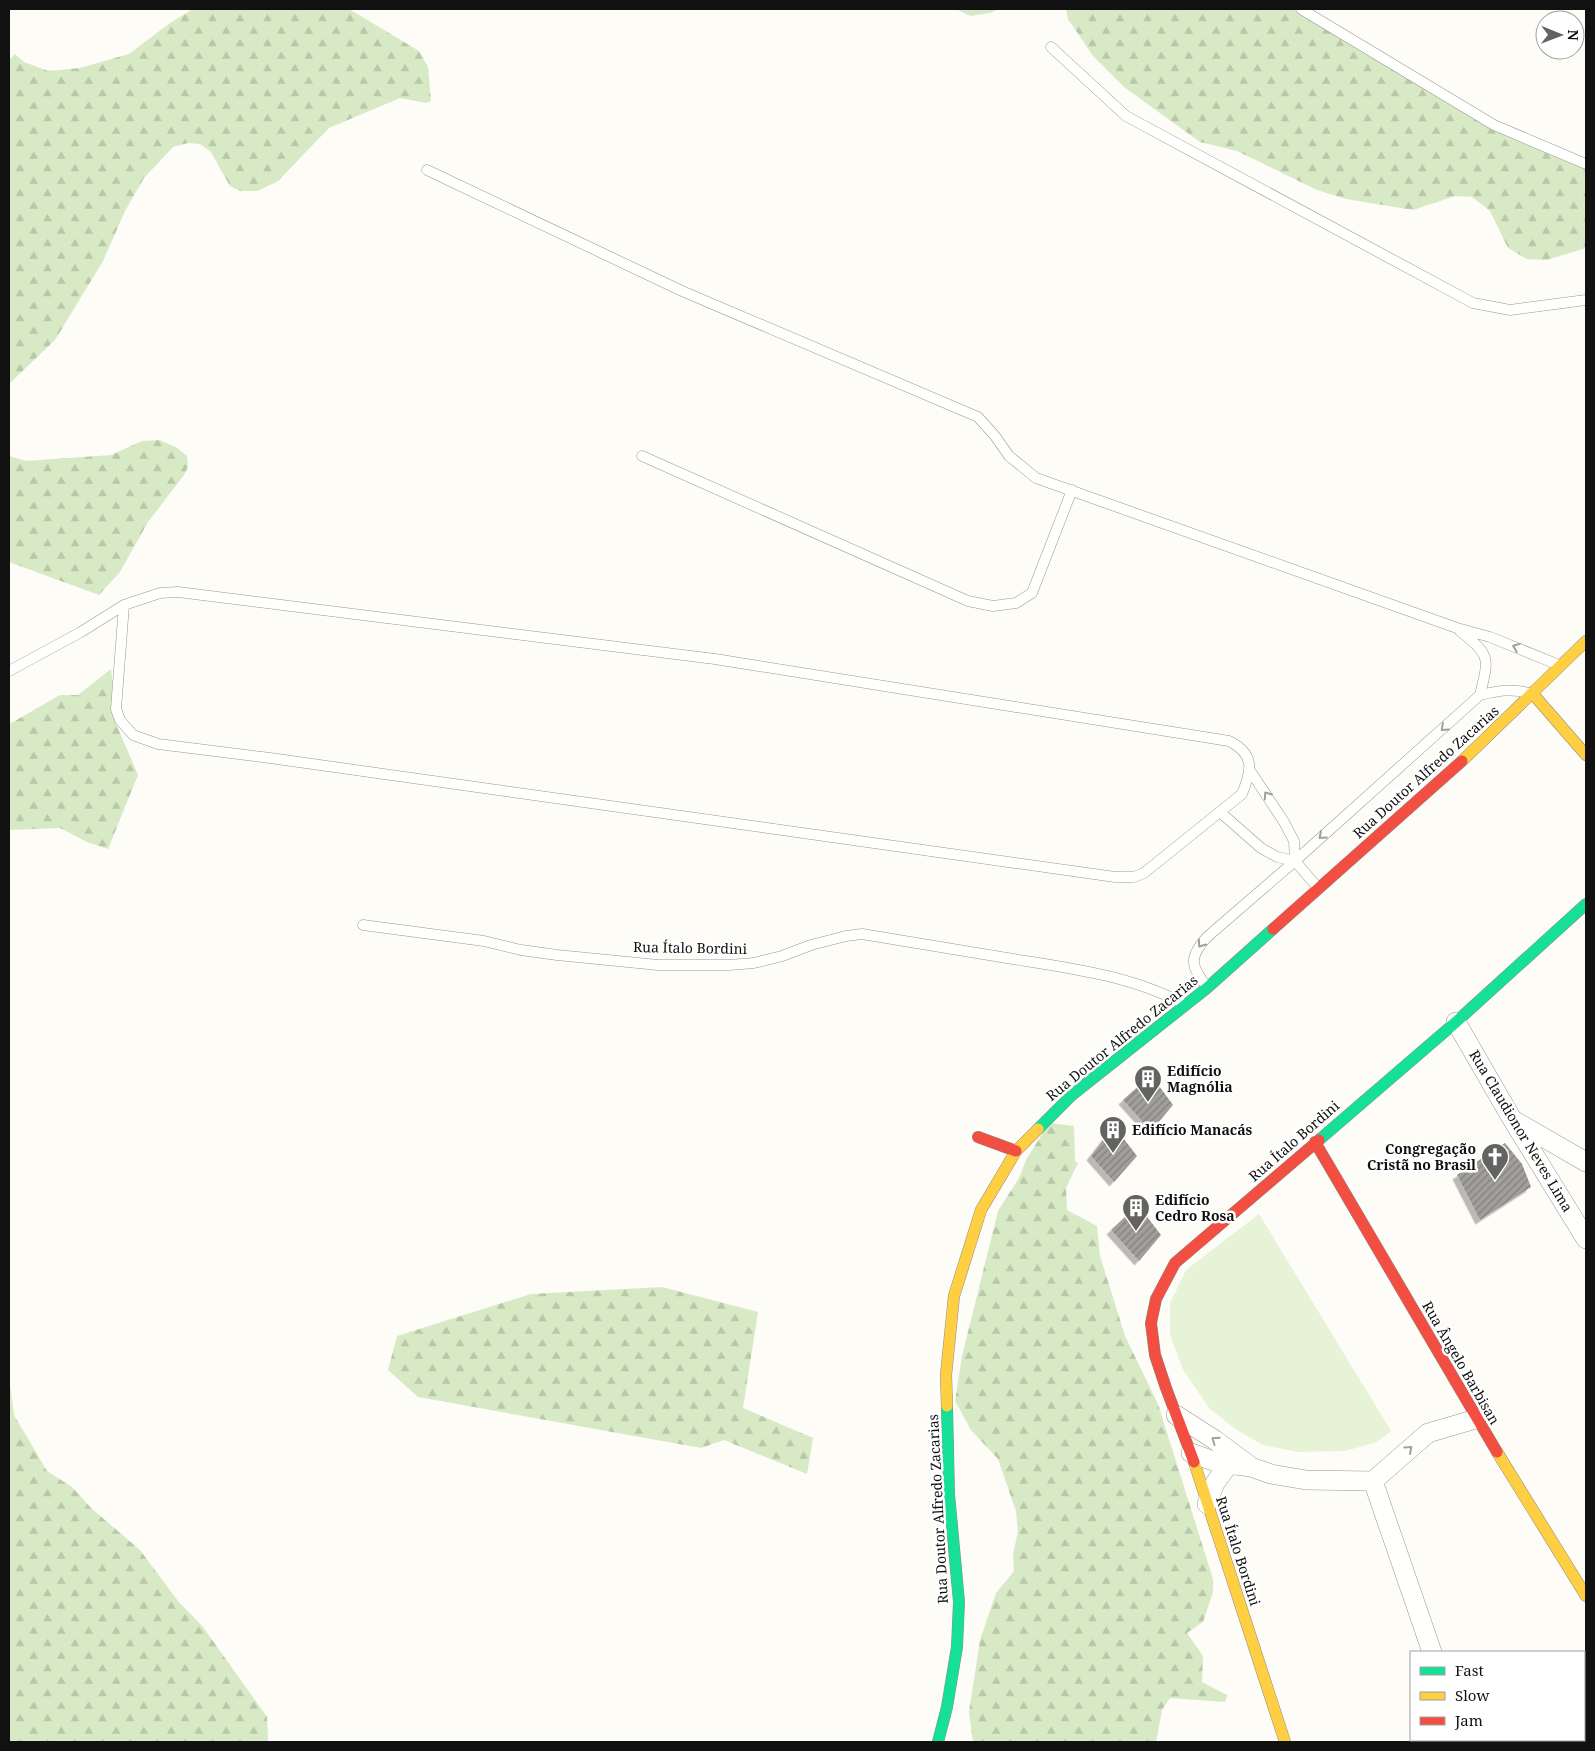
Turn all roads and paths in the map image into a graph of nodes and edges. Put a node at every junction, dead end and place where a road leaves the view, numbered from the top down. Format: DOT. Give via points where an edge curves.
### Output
graph roads {
  1 [pos="1301,9"];
  2 [pos="1051,47"];
  3 [pos="1586,164"];
  4 [pos="427,170"];
  5 [pos="1586,300"];
  6 [pos="642,456"];
  7 [pos="1072,490"];
  8 [pos="124,605"];
  9 [pos="1457,628"];
  10 [pos="1586,641"];
  11 [pos="1561,666"];
  12 [pos="9,671"];
  13 [pos="1533,694"];
  14 [pos="1480,695"];
  15 [pos="1586,755"];
  16 [pos="1249,769"];
  17 [pos="1220,812"];
  18 [pos="1295,861"];
  19 [pos="1318,888"];
  20 [pos="1586,904"];
  21 [pos="363,925"];
  22 [pos="1207,988"];
  23 [pos="1186,1005"];
  24 [pos="1456,1022"];
  25 [pos="1512,1120"];
  26 [pos="978,1137"];
  27 [pos="1315,1142"];
  28 [pos="1016,1151"];
  29 [pos="1586,1162"];
  30 [pos="1586,1239"];
  31 [pos="1176,1415"];
  32 [pos="1476,1420"];
  33 [pos="1191,1453"];
  34 [pos="1228,1464"];
  35 [pos="1251,1467"];
  36 [pos="1373,1481"];
  37 [pos="1207,1504"];
  38 [pos="1586,1596"];
  39 [pos="1432,1651"];
  40 [pos="938,1742"];
  41 [pos="1285,1742"];
  1 -- 3 [label="lane" via="1494,125"];
  2 -- 5 [label="lane" via="1126,116 1473,303 1510,310"];
  4 -- 7 [label="lane" via="682,291 978,417 1009,456 1036,478"];
  6 -- 7 [label="lane" via="968,601 993,606 1016,604 1032,593"];
  7 -- 9 [label="lane"];
  8 -- 12 [label="lane"];
  8 -- 16 [label="lane" via="160,593 178,592 715,659 1229,741 1246,754"];
  8 -- 17 [label="lane" via="116,709 120,720 133,735 158,744 1115,877 1134,877 1144,873"];
  11 -- 9 [label="lane, one-way" via="1490,637"];
  9 -- 14 [label="lane" via="1484,653 1485,673"];
  10 -- 11 [label="street, Rua Doutor Alfredo Zacarias"];
  11 -- 13 [label="street, Rua Doutor Alfredo Zacarias"];
  13 -- 14 [label="lane" via="1504,690"];
  13 -- 15 [label="street"];
  13 -- 19 [label="street, Rua Doutor Alfredo Zacarias"];
  14 -- 18 [label="lane, one-way"];
  16 -- 17 [label="lane" via="1242,794"];
  18 -- 16 [label="lane, one-way" via="1294,841"];
  17 -- 18 [label="lane" via="1261,848 1277,857"];
  18 -- 19 [label="lane"];
  18 -- 22 [label="lane, one-way" via="1198,946 1193,964"];
  19 -- 22 [label="street, Rua Doutor Alfredo Zacarias"];
  20 -- 24 [label="street, Rua Ítalo Bordini"];
  21 -- 23 [label="lane, Rua Ítalo Bordini" via="484,941 557,955 658,965 754,963 811,945 862,934 1055,966 1161,992"];
  22 -- 23 [label="street, Rua Doutor Alfredo Zacarias"];
  23 -- 28 [label="street, Rua Doutor Alfredo Zacarias" via="1072,1095"];
  24 -- 25 [label="street, Rua Claudionor Neves Lima"];
  24 -- 27 [label="street, Rua Ítalo Bordini"];
  25 -- 29 [label="street"];
  25 -- 30 [label="street, Rua Claudionor Neves Lima"];
  26 -- 28 [label="street"];
  27 -- 31 [label="street, Rua Ítalo Bordini" via="1175,1263 1158,1292 1151,1320 1152,1340"];
  27 -- 32 [label="street, Rua Ângelo Barbisan"];
  28 -- 40 [label="street, Rua Doutor Alfredo Zacarias" via="981,1210 954,1296 946,1375 949,1494 959,1602 958,1638"];
  31 -- 33 [label="street, Rua Ítalo Bordini"];
  35 -- 31 [label="street, one-way"];
  36 -- 32 [label="street, one-way" via="1428,1433"];
  32 -- 38 [label="street, Rua Ângelo Barbisan"];
  33 -- 34 [label="street"];
  33 -- 37 [label="street, Rua Ítalo Bordini"];
  34 -- 35 [label="street"];
  34 -- 37 [label="street" via="1215,1483"];
  35 -- 36 [label="street" via="1306,1480"];
  36 -- 39 [label="street"];
  37 -- 41 [label="street, Rua Ítalo Bordini"];
}
